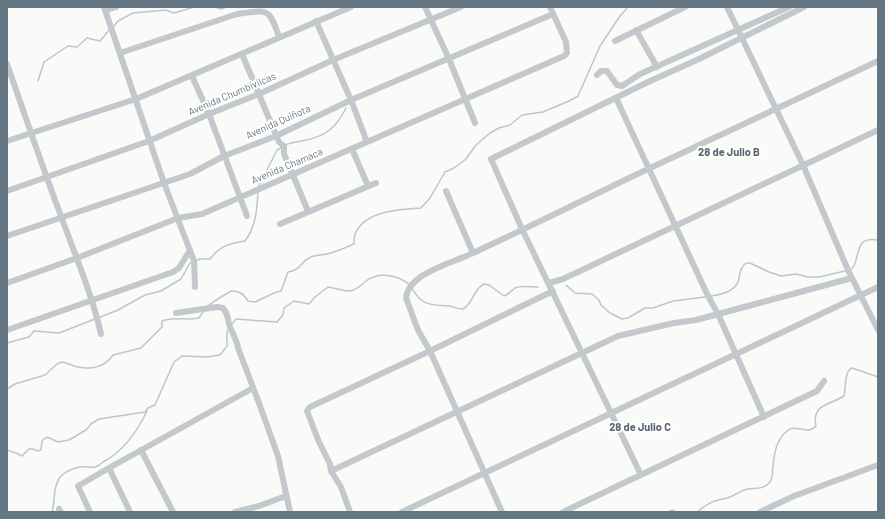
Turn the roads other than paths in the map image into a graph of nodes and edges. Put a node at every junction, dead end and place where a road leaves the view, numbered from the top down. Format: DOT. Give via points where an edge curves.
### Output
graph roads {
  1 [pos="116,7"];
  2 [pos="351,7"];
  3 [pos="424,7"];
  4 [pos="461,7"];
  5 [pos="550,7"];
  6 [pos="685,7"];
  7 [pos="727,7"];
  8 [pos="789,7"];
  9 [pos="804,7"];
  10 [pos="104,9"];
  11 [pos="553,14"];
  12 [pos="430,20"];
  13 [pos="316,21"];
  14 [pos="738,29"];
  15 [pos="636,30"];
  16 [pos="279,37"];
  17 [pos="742,38"];
  18 [pos="615,41"];
  19 [pos="120,53"];
  20 [pos="242,54"];
  21 [pos="448,59"];
  22 [pos="333,60"];
  23 [pos="878,61"];
  24 [pos="656,67"];
  25 [pos="8,69"];
  26 [pos="597,75"];
  27 [pos="192,76"];
  28 [pos="259,94"];
  29 [pos="616,98"];
  30 [pos="466,99"];
  31 [pos="136,100"];
  32 [pos="351,100"];
  33 [pos="776,109"];
  34 [pos="209,114"];
  35 [pos="475,123"];
  36 [pos="878,130"];
  37 [pos="31,134"];
  38 [pos="276,136"];
  39 [pos="7,141"];
  40 [pos="149,141"];
  41 [pos="367,142"];
  42 [pos="352,149"];
  43 [pos="224,156"];
  44 [pos="803,165"];
  45 [pos="648,169"];
  46 [pos="293,175"];
  47 [pos="46,177"];
  48 [pos="164,182"];
  49 [pos="376,183"];
  50 [pos="368,186"];
  51 [pos="7,191"];
  52 [pos="446,191"];
  53 [pos="239,197"];
  54 [pos="308,211"];
  55 [pos="247,216"];
  56 [pos="61,217"];
  57 [pos="178,218"];
  58 [pos="280,224"];
  59 [pos="676,226"];
  60 [pos="522,229"];
  61 [pos="7,236"];
  62 [pos="190,250"];
  63 [pos="473,254"];
  64 [pos="77,258"];
  65 [pos="852,278"];
  66 [pos="7,283"];
  67 [pos="549,283"];
  68 [pos="195,287"];
  69 [pos="878,287"];
  70 [pos="553,291"];
  71 [pos="861,296"];
  72 [pos="91,300"];
  73 [pos="176,313"];
  74 [pos="718,314"];
  75 [pos="7,330"];
  76 [pos="878,330"];
  77 [pos="101,334"];
  78 [pos="430,351"];
  79 [pos="582,353"];
  80 [pos="735,355"];
  81 [pos="824,381"];
  82 [pos="254,388"];
  83 [pos="457,412"];
  84 [pos="611,414"];
  85 [pos="764,417"];
  86 [pos="141,450"];
  87 [pos="878,465"];
  88 [pos="109,468"];
  89 [pos="331,471"];
  90 [pos="485,473"];
  91 [pos="641,475"];
  92 [pos="286,496"];
  93 [pos="259,509"];
  94 [pos="90,512"];
  95 [pos="130,512"];
  96 [pos="173,512"];
  97 [pos="235,512"];
  98 [pos="290,512"];
  99 [pos="350,512"];
  100 [pos="402,512"];
  101 [pos="502,512"];
  102 [pos="563,512"];
  103 [pos="760,512"];
  1 -- 10 [label="street"];
  2 -- 13 [label="street"];
  3 -- 12 [label="street"];
  4 -- 12 [label="street, Avenida Chumbivilcas"];
  5 -- 11 [label="street"];
  6 -- 15 [label="street"];
  7 -- 14 [label="street"];
  8 -- 14 [label="street"];
  9 -- 17 [label="street"];
  10 -- 19 [label="street"];
  11 -- 21 [label="street, Avenida Quiñota"];
  11 -- 30 [label="street, Avenida Chamaca" via="566,42 567,53 564,56"];
  12 -- 21 [label="street"];
  12 -- 22 [label="street, Avenida Chumbivilcas"];
  13 -- 16 [label="street"];
  13 -- 22 [label="street"];
  14 -- 17 [label="street"];
  14 -- 24 [label="street"];
  15 -- 18 [label="street"];
  15 -- 24 [label="street"];
  16 -- 19 [label="street" via="273,18 266,12 258,11 238,14"];
  16 -- 20 [label="street"];
  17 -- 29 [label="street"];
  17 -- 33 [label="street"];
  19 -- 31 [label="street"];
  20 -- 27 [label="street"];
  20 -- 28 [label="street"];
  21 -- 30 [label="street"];
  21 -- 32 [label="street, Avenida Quiñota"];
  22 -- 28 [label="street, Avenida Chumbivilcas"];
  22 -- 32 [label="street"];
  23 -- 33 [label="street"];
  24 -- 26 [label="street" via="622,86 617,85 607,71 601,71"];
  25 -- 37 [label="street"];
  27 -- 31 [label="street"];
  27 -- 34 [label="street"];
  28 -- 34 [label="street, Avenida Chumbivilcas"];
  28 -- 38 [label="street"];
  29 -- 45 [label="street"];
  29 -- 60 [label="street" via="491,159"];
  30 -- 35 [label="street"];
  30 -- 41 [label="street, Avenida Chamaca"];
  31 -- 37 [label="street"];
  31 -- 40 [label="street"];
  32 -- 38 [label="street, Avenida Quiñota"];
  32 -- 41 [label="street"];
  33 -- 44 [label="street"];
  33 -- 45 [label="street"];
  34 -- 40 [label="street, Avenida Chumbivilcas"];
  34 -- 43 [label="street"];
  36 -- 44 [label="street"];
  37 -- 39 [label="street"];
  37 -- 47 [label="street"];
  38 -- 43 [label="street, Avenida Quiñota"];
  38 -- 46 [label="street" via="284,146 284,154"];
  40 -- 47 [label="street, Avenida Chumbivilcas"];
  40 -- 48 [label="street"];
  41 -- 42 [label="street, Avenida Chamaca"];
  42 -- 46 [label="street, Avenida Chamaca"];
  42 -- 50 [label="street"];
  43 -- 48 [label="street, Avenida Quiñota" via="190,174"];
  43 -- 53 [label="street"];
  44 -- 59 [label="street"];
  44 -- 65 [label="street"];
  45 -- 59 [label="street"];
  45 -- 60 [label="street"];
  46 -- 53 [label="street, Avenida Chamaca"];
  46 -- 54 [label="street"];
  47 -- 51 [label="street, Avenida Chumbivilcas"];
  47 -- 56 [label="street"];
  48 -- 56 [label="street, Avenida Quiñota"];
  48 -- 57 [label="street"];
  49 -- 50 [label="street"];
  50 -- 54 [label="street"];
  52 -- 63 [label="street"];
  53 -- 55 [label="street"];
  53 -- 57 [label="street, Avenida Chamaca" via="202,214"];
  54 -- 58 [label="street"];
  56 -- 61 [label="street, Avenida Quiñota"];
  56 -- 64 [label="street"];
  57 -- 62 [label="street"];
  57 -- 64 [label="street, Avenida Chamaca"];
  59 -- 67 [label="street" via="563,279"];
  59 -- 74 [label="street"];
  60 -- 63 [label="street"];
  60 -- 67 [label="street"];
  62 -- 68 [label="street" via="194,261"];
  62 -- 72 [label="street" via="179,268 173,272"];
  63 -- 78 [label="street" via="422,275 410,285 406,294 418,330"];
  64 -- 66 [label="street, Avenida Chamaca"];
  64 -- 72 [label="street"];
  65 -- 71 [label="street"];
  65 -- 74 [label="street"];
  67 -- 70 [label="street"];
  69 -- 71 [label="street"];
  70 -- 78 [label="street"];
  70 -- 79 [label="street"];
  71 -- 76 [label="street"];
  71 -- 80 [label="street"];
  72 -- 75 [label="street"];
  72 -- 77 [label="street"];
  73 -- 82 [label="street" via="223,308 228,314 230,326"];
  74 -- 79 [label="street" via="618,336"];
  74 -- 80 [label="street"];
  78 -- 83 [label="street"];
  78 -- 89 [label="street" via="310,406 307,411"];
  79 -- 83 [label="street"];
  79 -- 84 [label="street"];
  80 -- 84 [label="street"];
  80 -- 85 [label="street"];
  81 -- 85 [label="street" via="817,391"];
  82 -- 86 [label="street"];
  82 -- 92 [label="street" via="278,456"];
  83 -- 89 [label="street"];
  83 -- 90 [label="street"];
  84 -- 90 [label="street"];
  84 -- 91 [label="street"];
  85 -- 91 [label="street"];
  86 -- 88 [label="street"];
  86 -- 96 [label="street"];
  87 -- 103 [label="street" via="794,496"];
  88 -- 94 [label="street" via="78,486"];
  88 -- 95 [label="street"];
  89 -- 99 [label="street" via="341,487"];
  90 -- 100 [label="street"];
  90 -- 101 [label="street"];
  91 -- 102 [label="street"];
  92 -- 93 [label="street"];
  92 -- 98 [label="street"];
  93 -- 97 [label="street"];
}
